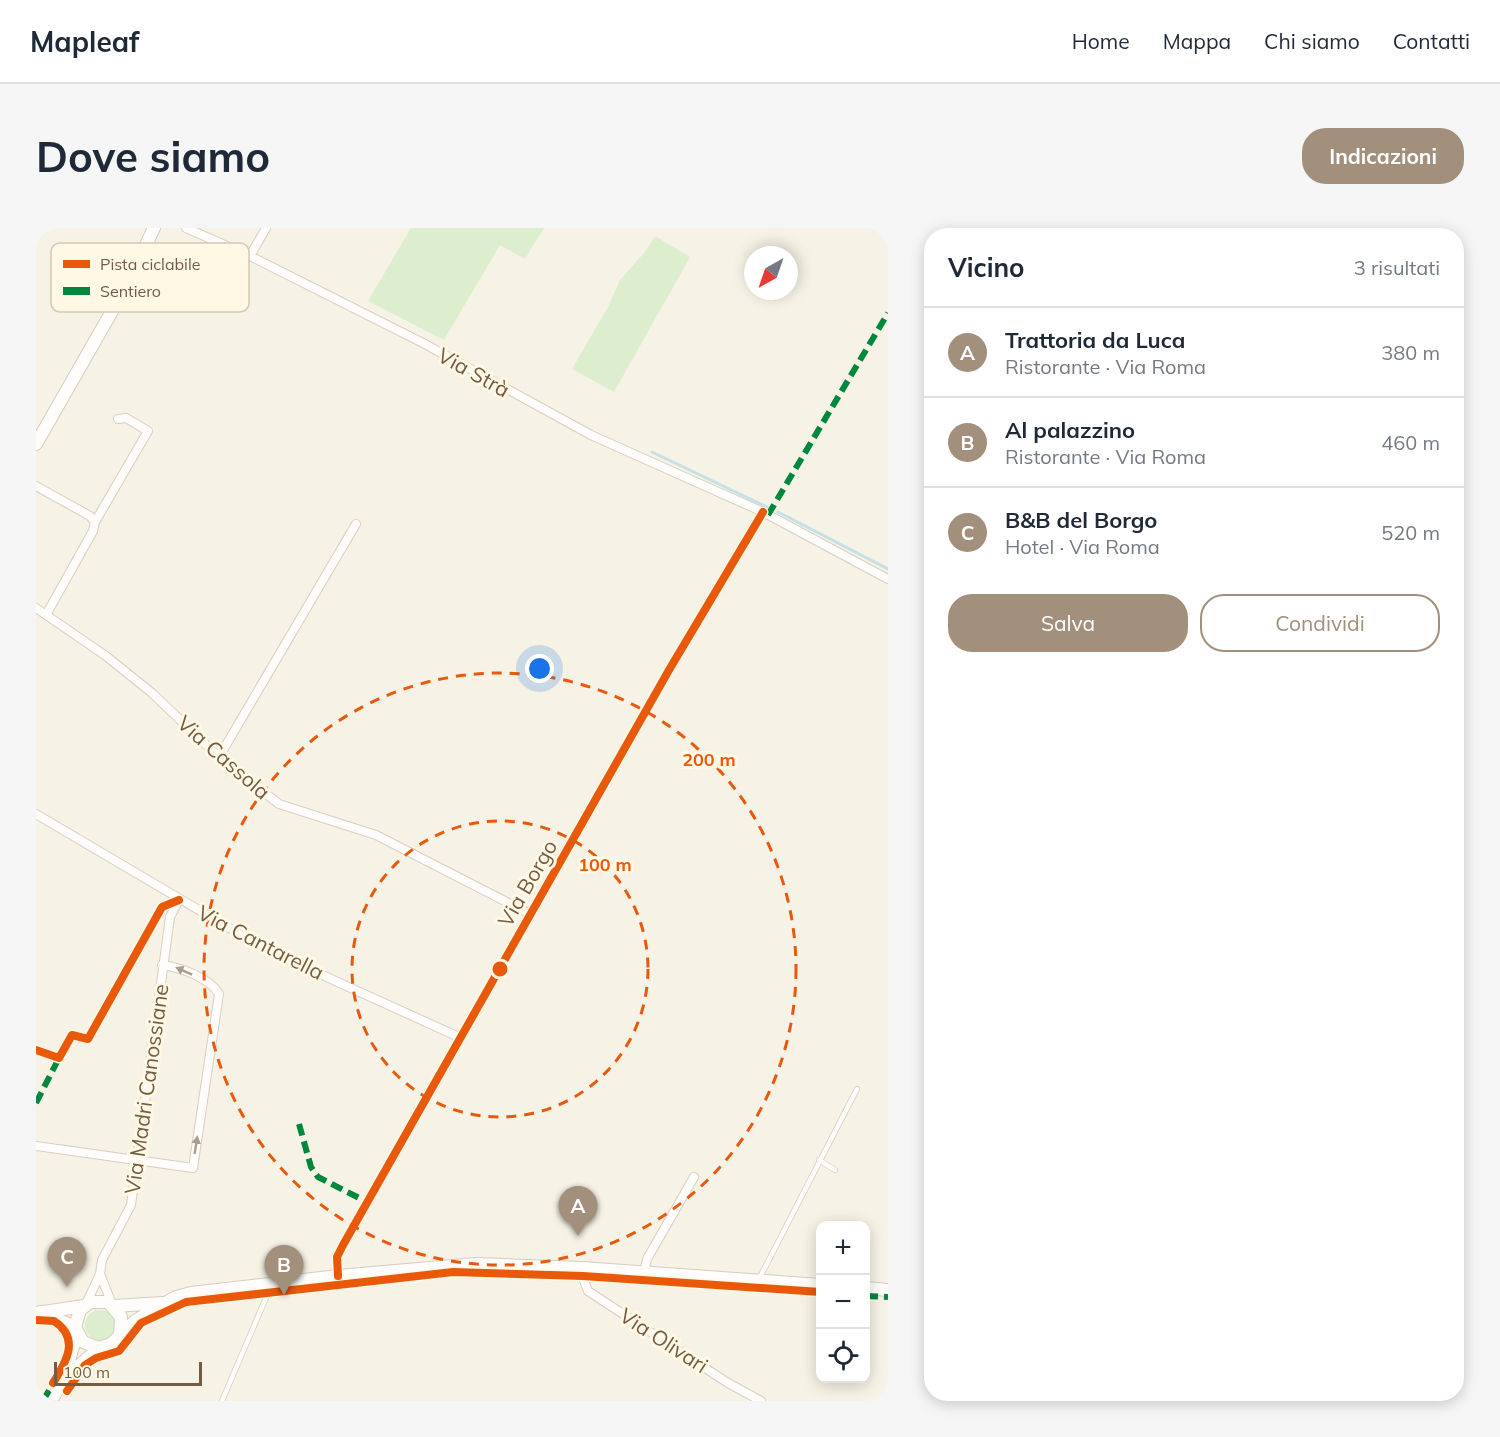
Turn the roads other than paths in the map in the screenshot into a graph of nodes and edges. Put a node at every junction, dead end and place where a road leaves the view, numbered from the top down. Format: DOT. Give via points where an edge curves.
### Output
graph roads {
  1 [pos="154,228"];
  2 [pos="186,228"];
  3 [pos="266,228"];
  4 [pos="147,243"];
  5 [pos="220,243"];
  6 [pos="250,256"];
  7 [pos="112,312"];
  8 [pos="118,419"];
  9 [pos="36,444"];
  10 [pos="36,486"];
  11 [pos="763,512"];
  12 [pos="95,522"];
  13 [pos="356,524"];
  14 [pos="888,579"];
  15 [pos="36,608"];
  16 [pos="46,615"];
  17 [pos="219,757"];
  18 [pos="36,815"];
  19 [pos="179,900"];
  20 [pos="530,914"];
  21 [pos="162,966"];
  22 [pos="461,1038"];
  23 [pos="857,1089"];
  24 [pos="36,1146"];
  25 [pos="819,1160"];
  26 [pos="137,1161"];
  27 [pos="835,1170"];
  28 [pos="694,1177"];
  29 [pos="582,1268"];
  30 [pos="644,1272"];
  31 [pos="100,1274"];
  32 [pos="338,1276"];
  33 [pos="759,1280"];
  34 [pos="267,1284"];
  35 [pos="816,1285"];
  36 [pos="870,1288"];
  37 [pos="888,1290"];
  38 [pos="163,1303"];
  39 [pos="85,1305"];
  40 [pos="113,1305"];
  41 [pos="37,1312"];
  42 [pos="76,1329"];
  43 [pos="120,1336"];
  44 [pos="99,1348"];
  45 [pos="63,1380"];
  46 [pos="51,1401"];
  47 [pos="222,1401"];
  48 [pos="761,1401"];
  1 -- 4 [label="main road"];
  2 -- 5 [label="street, Via Strà"];
  3 -- 6 [label="street"];
  6 -- 11 [label="street, Via Strà" via="423,343 591,435"];
  7 -- 9 [label="main road"];
  8 -- 12 [label="street" via="126,418 148,431"];
  10 -- 12 [label="street"];
  11 -- 14 [label="street, Via Strà"];
  11 -- 20 [label="street, Via Borgo"];
  12 -- 16 [label="street"];
  13 -- 17 [label="street"];
  15 -- 16 [label="street, Via Cassola"];
  16 -- 17 [label="street, Via Cassola" via="152,693"];
  17 -- 20 [label="street, Via Cassola" via="279,804 376,835"];
  18 -- 19 [label="street, Via Cantarella"];
  19 -- 21 [label="street, Via Madri Canossiane" via="170,917"];
  19 -- 22 [label="street, Via Cantarella" via="265,949"];
  20 -- 22 [label="street, Via Borgo"];
  21 -- 26 [label="street, Via Madri Canossiane"];
  26 -- 21 [label="street, one-way" via="193,1167 218,1004 215,988 182,969"];
  22 -- 32 [label="street, Via Borgo" via="343,1245 337,1257"];
  23 -- 25 [label="lane"];
  24 -- 26 [label="street"];
  25 -- 27 [label="lane"];
  25 -- 33 [label="lane"];
  26 -- 31 [label="street, Via Madri Canossiane" via="131,1205 102,1260"];
  28 -- 30 [label="street"];
  29 -- 30 [label="main road"];
  29 -- 32 [label="main road" via="476,1264"];
  29 -- 48 [label="street, Via Olivari" via="588,1291"];
  30 -- 33 [label="main road"];
  31 -- 39 [label="street, Via Madri Canossiane"];
  31 -- 40 [label="street"];
  32 -- 34 [label="main road"];
  33 -- 35 [label="main road"];
  34 -- 38 [label="main road" via="191,1293"];
  34 -- 47 [label="lane" via="268,1293"];
  36 -- 37 [label="main road"];
  38 -- 40 [label="main road"];
  38 -- 43 [label="main road"];
  39 -- 40 [label="main road" via="99,1301"];
  39 -- 41 [label="main road"];
  39 -- 42 [label="main road" via="77,1315"];
  40 -- 43 [label="main road" via="123,1323"];
  41 -- 42 [label="main road" via="54,1316"];
  42 -- 44 [label="main road" via="88,1345"];
  42 -- 45 [label="main road"];
  43 -- 44 [label="main road"];
  44 -- 45 [label="main road"];
  45 -- 46 [label="main road"];
}
